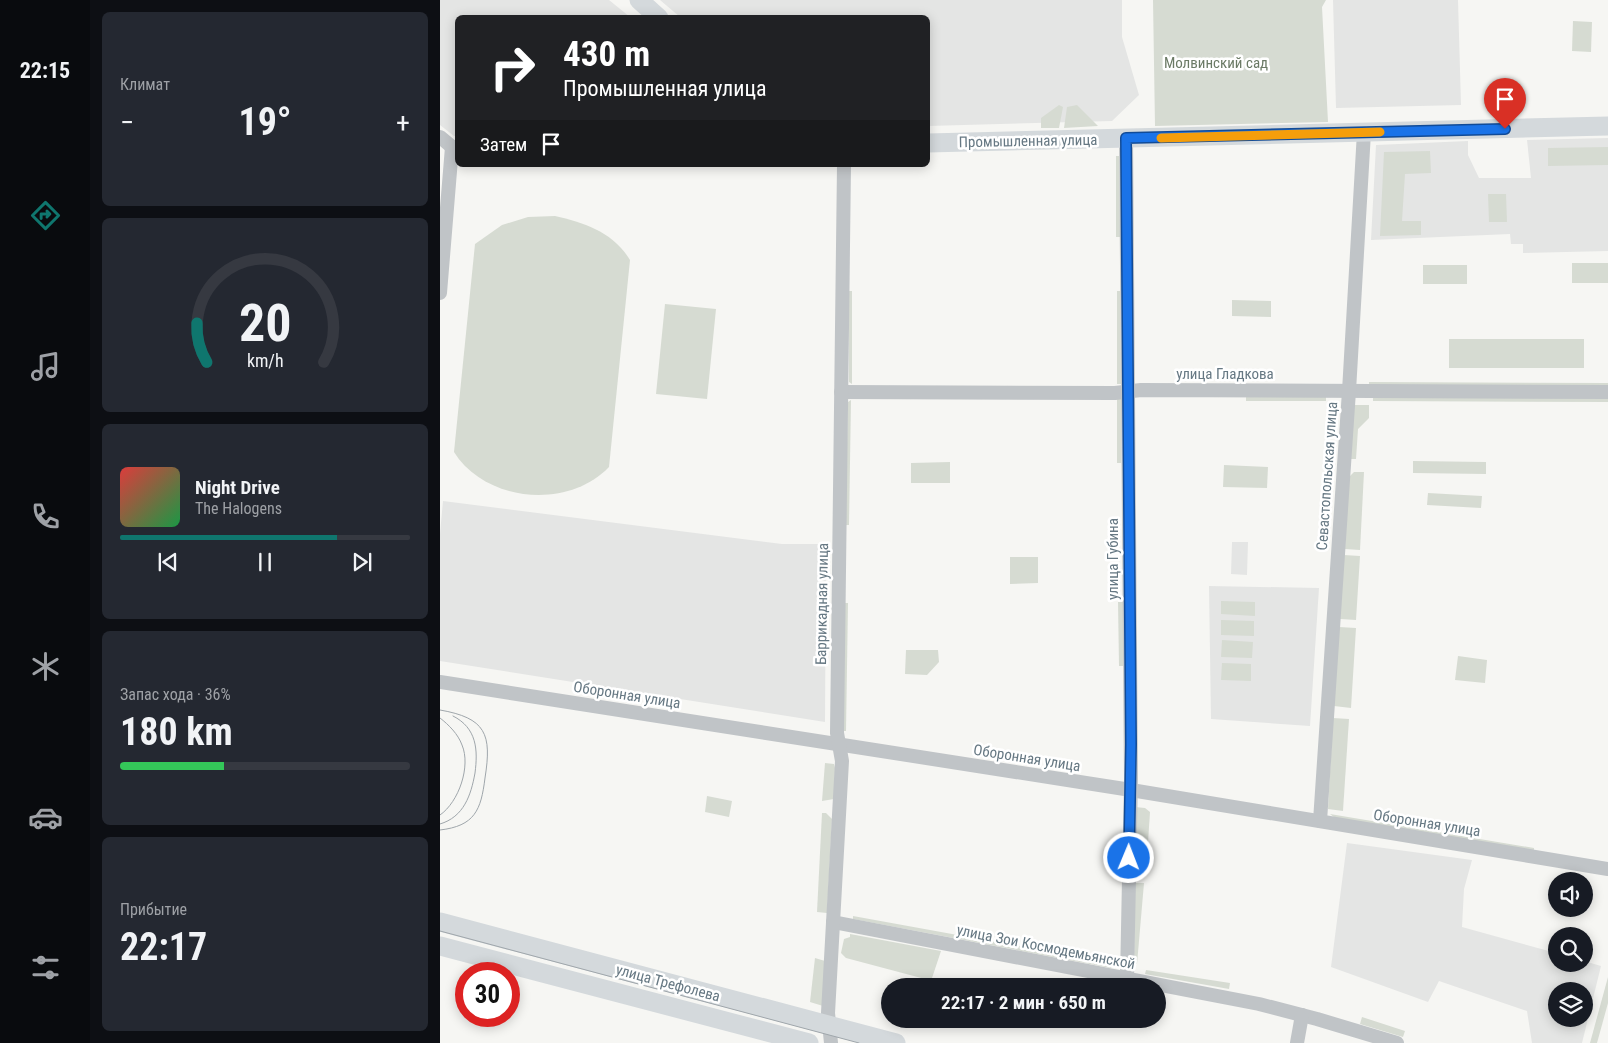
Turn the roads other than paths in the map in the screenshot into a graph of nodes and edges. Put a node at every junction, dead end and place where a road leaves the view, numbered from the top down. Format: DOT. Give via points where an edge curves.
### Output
graph roads {
  1 [pos="639,0"];
  2 [pos="656,15"];
  3 [pos="1608,126"];
  4 [pos="1364,132"];
  5 [pos="440,137"];
  6 [pos="1126,138"];
  7 [pos="930,143"];
  8 [pos="455,147"];
  9 [pos="844,167"];
  10 [pos="440,293"];
  11 [pos="1349,391"];
  12 [pos="841,392"];
  13 [pos="1128,392"];
  14 [pos="1608,392"];
  15 [pos="440,682"];
  16 [pos="839,745"];
  17 [pos="1130,790"];
  18 [pos="1320,821"];
  19 [pos="1608,869"];
  20 [pos="440,922"];
  21 [pos="833,922"];
  22 [pos="440,946"];
  23 [pos="1122,978"];
  24 [pos="1127,978"];
  25 [pos="1166,986"];
  26 [pos="1302,1015"];
  27 [pos="830,1034"];
  28 [pos="809,1043"];
  29 [pos="896,1043"];
  30 [pos="1297,1043"];
  31 [pos="1396,1043"];
  1 -- 2 [label="street"];
  3 -- 4 [label="street, Промышленная улица"];
  4 -- 6 [label="street, Промышленная улица"];
  4 -- 11 [label="street, Севастопольская улица"];
  5 -- 8 [label="street"];
  6 -- 7 [label="street, Промышленная улица"];
  6 -- 13 [label="street, улица Губина"];
  8 -- 10 [label="street"];
  9 -- 12 [label="street, Баррикадная улица"];
  11 -- 13 [label="street, улица Гладкова"];
  11 -- 14 [label="street, улица Гладкова"];
  11 -- 18 [label="street, Севастопольская улица"];
  12 -- 13 [label="street, улица Гладкова"];
  12 -- 16 [label="street, Баррикадная улица"];
  13 -- 17 [label="street, улица Губина"];
  15 -- 16 [label="street, Оборонная улица"];
  16 -- 17 [label="street, Оборонная улица"];
  16 -- 21 [label="street, Баррикадная улица" via="842,761"];
  17 -- 18 [label="street, Оборонная улица"];
  17 -- 24 [label="street, улица Губина"];
  18 -- 19 [label="street, Оборонная улица"];
  20 -- 27 [label="street, улица Трефолева"];
  21 -- 23 [label="street, улица Зои Космодемьянской"];
  21 -- 27 [label="street, Баррикадная улица" via="828,1013"];
  22 -- 28 [label="street, улица Трефолева"];
  25 -- 26 [label="street, улица Зои Космодемьянской"];
  26 -- 30 [label="street"];
  26 -- 31 [label="street, улица Зои Космодемьянской"];
  27 -- 29 [label="street, улица Трефолева"];
}
